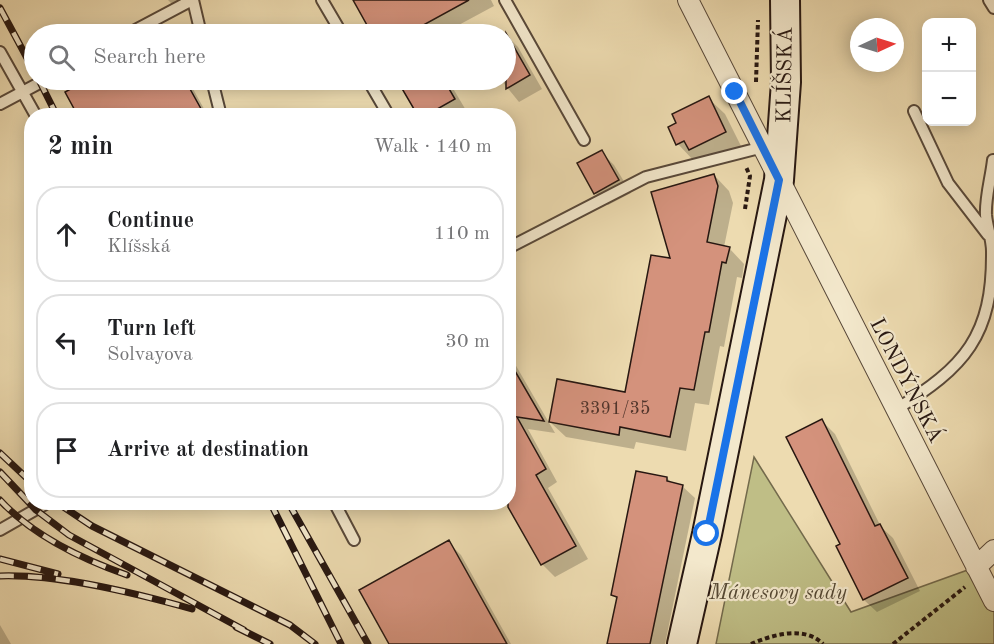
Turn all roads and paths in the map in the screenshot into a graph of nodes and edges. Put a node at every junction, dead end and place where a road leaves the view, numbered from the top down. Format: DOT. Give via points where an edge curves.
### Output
graph roads {
  1 [pos="193,0"];
  2 [pos="322,0"];
  3 [pos="505,0"];
  4 [pos="688,0"];
  5 [pos="785,0"];
  6 [pos="989,0"];
  7 [pos="994,8"];
  8 [pos="758,10"];
  9 [pos="147,24"];
  10 [pos="199,24"];
  11 [pos="336,24"];
  12 [pos="0,52"];
  13 [pos="756,82"];
  14 [pos="26,90"];
  15 [pos="214,90"];
  16 [pos="374,90"];
  17 [pos="22,92"];
  18 [pos="0,104"];
  19 [pos="31,108"];
  20 [pos="219,108"];
  21 [pos="384,108"];
  22 [pos="914,111"];
  23 [pos="584,140"];
  24 [pos="763,147"];
  25 [pos="993,160"];
  26 [pos="779,180"];
  27 [pos="990,237"];
  28 [pos="516,244"];
  29 [pos="895,410"];
  30 [pos="35,510"];
  31 [pos="338,510"];
  32 [pos="0,530"];
  33 [pos="354,540"];
  34 [pos="994,550"];
  35 [pos="976,567"];
  36 [pos="965,587"];
  37 [pos="994,601"];
  38 [pos="682,644"];
  39 [pos="751,644"];
  40 [pos="823,644"];
  41 [pos="893,644"];
  1 -- 9 [label="lane"];
  1 -- 10 [label="lane"];
  2 -- 11 [label="lane"];
  3 -- 23 [label="lane"];
  4 -- 24 [label="street, LONDÝNSKÁ"];
  5 -- 26 [label="street, KLÍŠSKÁ" via="786,82"];
  6 -- 7 [label="lane"];
  8 -- 13 [label="path"];
  12 -- 17 [label="lane"];
  14 -- 17 [label="lane"];
  15 -- 20 [label="lane"];
  16 -- 21 [label="lane"];
  17 -- 18 [label="lane"];
  17 -- 19 [label="lane"];
  22 -- 27 [label="lane" via="948,183"];
  24 -- 26 [label="street, LONDÝNSKÁ"];
  24 -- 28 [label="lane" via="646,177"];
  25 -- 27 [label="lane" via="986,214"];
  26 -- 29 [label="street, LONDÝNSKÁ"];
  26 -- 38 [label="street, KLÍŠSKÁ"];
  27 -- 29 [label="lane" via="990,298 969,348 940,381"];
  29 -- 35 [label="street, LONDÝNSKÁ"];
  30 -- 32 [label="lane"];
  31 -- 33 [label="lane"];
  34 -- 35 [label="street"];
  35 -- 37 [label="street, LONDÝNSKÁ"];
  36 -- 41 [label="path"];
  39 -- 40 [label="path" via="777,634 801,634"];
}
